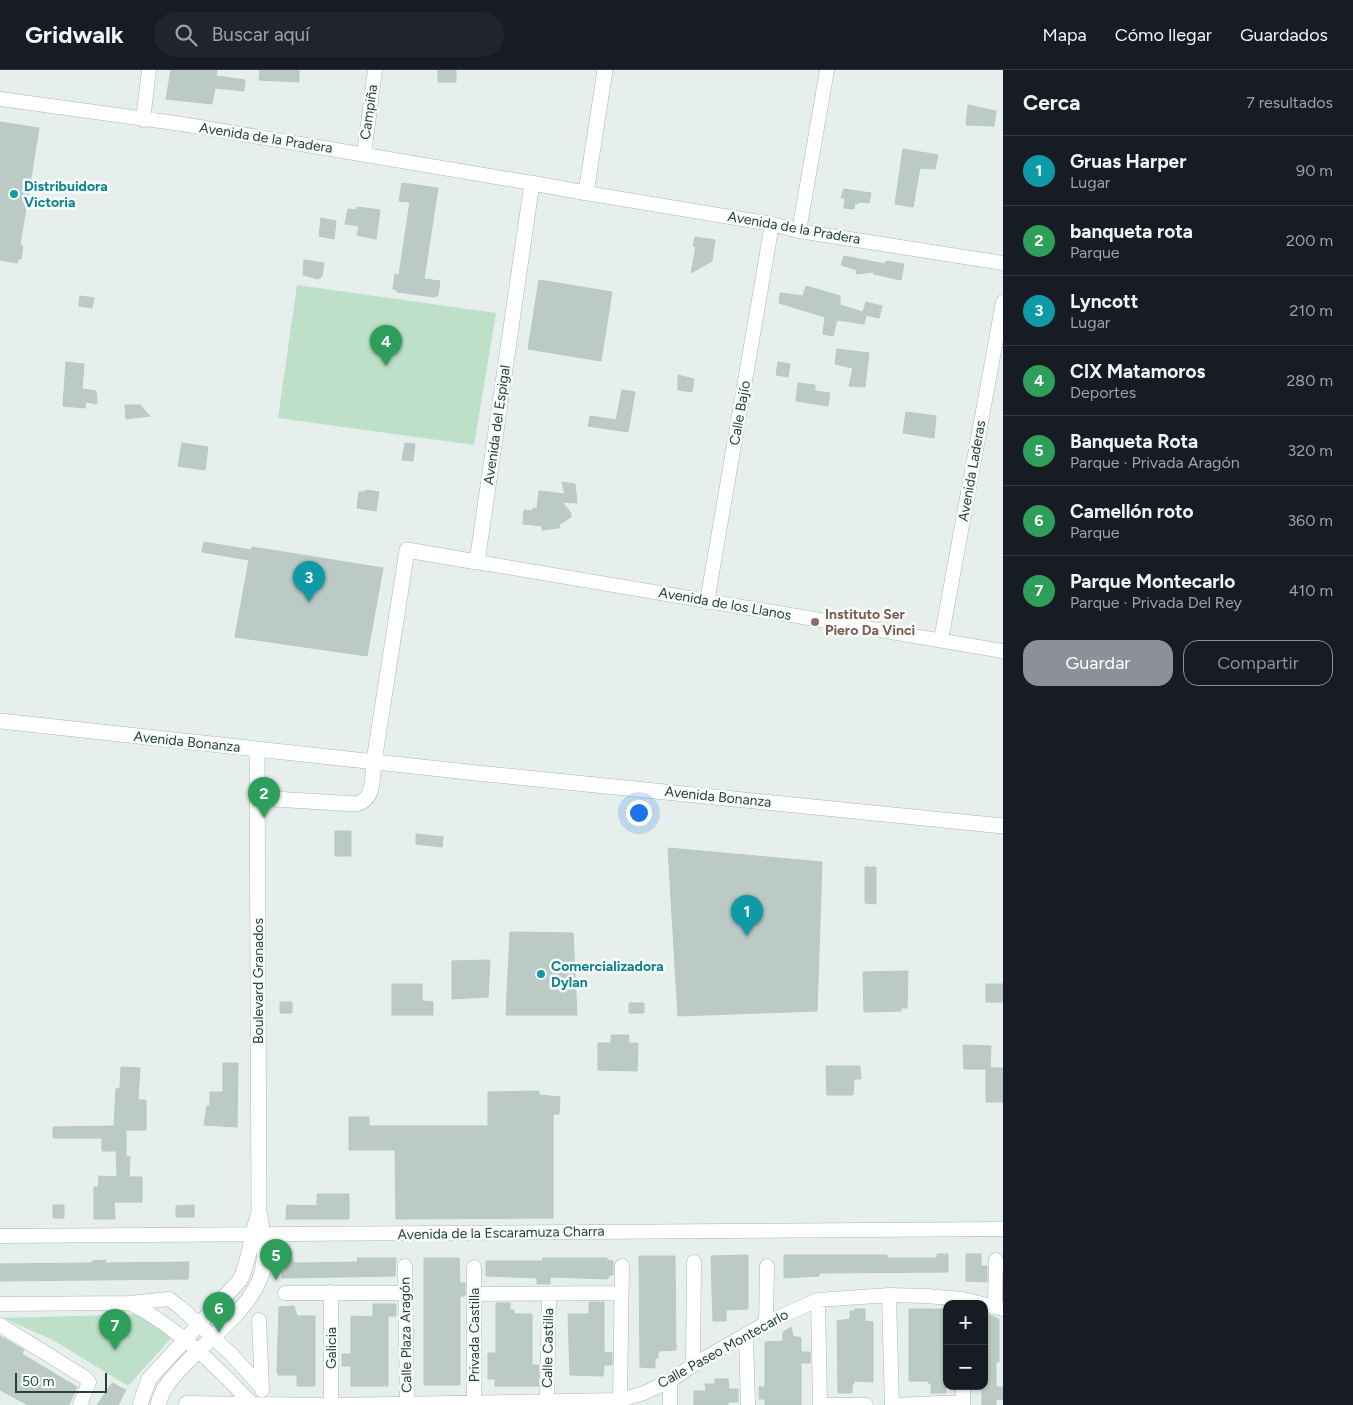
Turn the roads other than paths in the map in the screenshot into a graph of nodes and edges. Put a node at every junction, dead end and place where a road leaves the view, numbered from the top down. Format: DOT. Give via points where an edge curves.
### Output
graph roads {
  1 [pos="149,70"];
  2 [pos="375,70"];
  3 [pos="605,70"];
  4 [pos="827,70"];
  5 [pos="0,99"];
  6 [pos="142,120"];
  7 [pos="364,154"];
  8 [pos="532,183"];
  9 [pos="586,193"];
  10 [pos="772,224"];
  11 [pos="799,231"];
  12 [pos="1003,263"];
  13 [pos="1003,302"];
  14 [pos="477,562"];
  15 [pos="707,602"];
  16 [pos="941,640"];
  17 [pos="1003,651"];
  18 [pos="0,721"];
  19 [pos="257,750"];
  20 [pos="374,760"];
  21 [pos="257,798"];
  22 [pos="1003,826"];
  23 [pos="1003,1230"];
  24 [pos="258,1235"];
  25 [pos="0,1236"];
  26 [pos="996,1260"];
  27 [pos="694,1262"];
  28 [pos="405,1266"];
  29 [pos="622,1266"];
  30 [pos="767,1266"];
  31 [pos="474,1267"];
  32 [pos="331,1292"];
  33 [pos="285,1293"];
  34 [pos="404,1293"];
  35 [pos="621,1293"];
  36 [pos="475,1294"];
  37 [pos="549,1294"];
  38 [pos="889,1295"];
  39 [pos="818,1300"];
  40 [pos="950,1300"];
  41 [pos="130,1303"];
  42 [pos="0,1304"];
  43 [pos="999,1307"];
  44 [pos="259,1320"];
  45 [pos="766,1323"];
  46 [pos="0,1325"];
  47 [pos="199,1325"];
  48 [pos="746,1336"];
  49 [pos="212,1337"];
  50 [pos="184,1341"];
  51 [pos="197,1352"];
  52 [pos="693,1365"];
  53 [pos="670,1381"];
  54 [pos="262,1388"];
  55 [pos="963,1390"];
  56 [pos="620,1400"];
  57 [pos="547,1402"];
  58 [pos="186,1403"];
  59 [pos="407,1403"];
  60 [pos="474,1403"];
  61 [pos="963,1403"];
  62 [pos="257,1404"];
  63 [pos="80,1405"];
  64 [pos="140,1405"];
  65 [pos="158,1405"];
  66 [pos="331,1405"];
  67 [pos="670,1405"];
  68 [pos="748,1405"];
  69 [pos="820,1405"];
  70 [pos="866,1405"];
  71 [pos="892,1405"];
  72 [pos="895,1405"];
  1 -- 6 [label="street"];
  2 -- 7 [label="street, Campiña"];
  3 -- 9 [label="street"];
  4 -- 11 [label="street"];
  5 -- 6 [label="street, Avenida de la Pradera"];
  6 -- 7 [label="street, Avenida de la Pradera"];
  7 -- 8 [label="street, Avenida de la Pradera"];
  8 -- 9 [label="street"];
  8 -- 14 [label="street, Avenida del Espigal"];
  9 -- 10 [label="street, Avenida de la Pradera"];
  10 -- 11 [label="street, Avenida de la Pradera"];
  10 -- 15 [label="street, Calle Bajío"];
  11 -- 12 [label="street, Avenida de la Pradera"];
  13 -- 16 [label="street, Avenida Laderas"];
  14 -- 15 [label="street, Avenida de los Llanos"];
  14 -- 20 [label="street" via="406,550"];
  15 -- 16 [label="street, Avenida de los Llanos"];
  16 -- 17 [label="street, Avenida de los Llanos"];
  18 -- 19 [label="street, Avenida Bonanza"];
  19 -- 20 [label="street, Avenida Bonanza"];
  19 -- 21 [label="street, Boulevard Granados"];
  20 -- 21 [label="street" via="371,790 363,803"];
  20 -- 22 [label="street, Avenida Bonanza" via="477,774"];
  21 -- 24 [label="street, Boulevard Granados"];
  23 -- 24 [label="street, Avenida de la Escaramuza Charra"];
  24 -- 25 [label="street, Avenida de la Escaramuza Charra"];
  24 -- 47 [label="street, Boulevard Granados" via="240,1280"];
  24 -- 49 [label="street, Boulevard Granados" via="263,1266 255,1288"];
  26 -- 43 [label="street"];
  27 -- 52 [label="street"];
  28 -- 34 [label="street, Calle Plaza Aragón"];
  29 -- 35 [label="street"];
  30 -- 45 [label="street"];
  31 -- 36 [label="street, Privada Castilla"];
  32 -- 33 [label="street"];
  32 -- 34 [label="street"];
  32 -- 66 [label="street, Galicia"];
  34 -- 59 [label="street, Calle Plaza Aragón"];
  35 -- 37 [label="street, Calle Castilla"];
  35 -- 56 [label="street"];
  36 -- 37 [label="street, Calle Castilla"];
  36 -- 60 [label="street, Privada Castilla"];
  37 -- 57 [label="street, Calle Castilla"];
  38 -- 39 [label="street, Calle Paseo Montecarlo"];
  38 -- 40 [label="street, Calle Paseo Montecarlo"];
  38 -- 71 [label="street"];
  39 -- 45 [label="street, Calle Paseo Montecarlo"];
  39 -- 69 [label="street"];
  41 -- 42 [label="street"];
  41 -- 47 [label="street" via="169,1299"];
  41 -- 50 [label="street" via="153,1315"];
  44 -- 54 [label="street"];
  45 -- 48 [label="street, Calle Paseo Montecarlo"];
  46 -- 63 [label="street" via="89,1382"];
  47 -- 49 [label="street"];
  47 -- 50 [label="street, Boulevard Granados"];
  48 -- 52 [label="street, Calle Paseo Montecarlo"];
  48 -- 68 [label="street"];
  49 -- 51 [label="street, Boulevard Granados"];
  49 -- 54 [label="street"];
  50 -- 51 [label="street"];
  50 -- 64 [label="street, Boulevard Granados" via="149,1379"];
  51 -- 62 [label="street"];
  51 -- 65 [label="street, Boulevard Granados" via="165,1385"];
  52 -- 53 [label="street, Calle Paseo Montecarlo"];
  53 -- 56 [label="street, Calle Paseo Montecarlo" via="644,1394"];
  53 -- 67 [label="street"];
  54 -- 62 [label="street"];
  55 -- 61 [label="street"];
  56 -- 57 [label="street, Calle Paseo Montecarlo"];
  57 -- 60 [label="street, Calle Paseo Montecarlo"];
  58 -- 62 [label="street, Calle Paseo Montecarlo"];
  59 -- 60 [label="street, Calle Paseo Montecarlo"];
  59 -- 66 [label="street, Calle Paseo Montecarlo"];
  61 -- 72 [label="street"];
  62 -- 66 [label="street, Calle Paseo Montecarlo"];
  69 -- 70 [label="street"];
}
